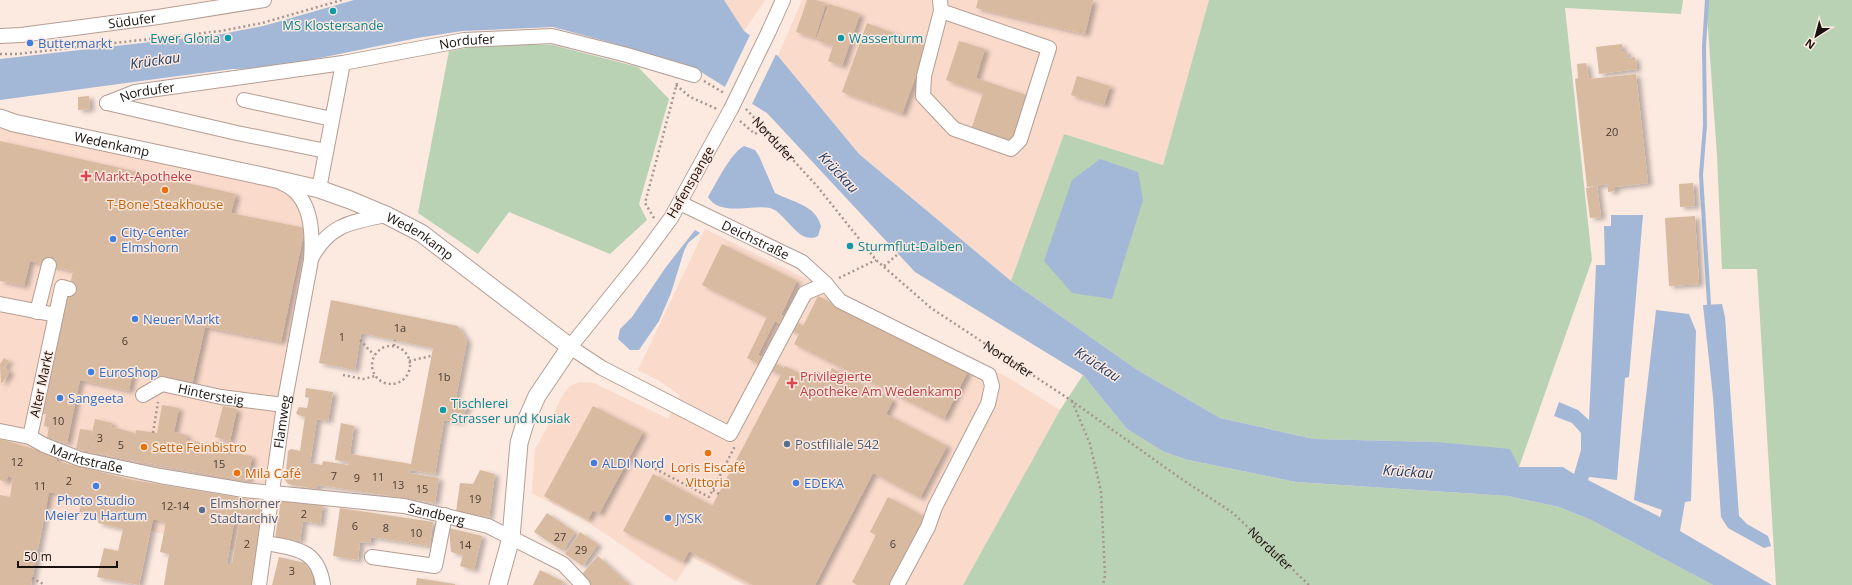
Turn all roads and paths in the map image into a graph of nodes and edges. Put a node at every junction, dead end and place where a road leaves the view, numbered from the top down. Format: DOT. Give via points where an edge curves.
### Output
graph roads {
  1 [pos="264,0"];
  2 [pos="342,0"];
  3 [pos="783,0"];
  4 [pos="941,5"];
  5 [pos="201,6"];
  6 [pos="0,36"];
  7 [pos="0,54"];
  8 [pos="343,63"];
  9 [pos="687,73"];
  10 [pos="676,85"];
  11 [pos="244,100"];
  12 [pos="730,106"];
  13 [pos="0,118"];
  14 [pos="332,119"];
  15 [pos="740,120"];
  16 [pos="765,128"];
  17 [pos="326,151"];
  18 [pos="267,177"];
  19 [pos="319,189"];
  20 [pos="680,203"];
  21 [pos="386,215"];
  22 [pos="654,218"];
  23 [pos="898,254"];
  24 [pos="311,260"];
  25 [pos="876,260"];
  26 [pos="49,265"];
  27 [pos="884,266"];
  28 [pos="826,284"];
  29 [pos="69,288"];
  30 [pos="0,304"];
  31 [pos="37,312"];
  32 [pos="59,312"];
  33 [pos="360,340"];
  34 [pos="395,340"];
  35 [pos="394,346"];
  36 [pos="570,346"];
  37 [pos="374,355"];
  38 [pos="431,356"];
  39 [pos="409,361"];
  40 [pos="343,375"];
  41 [pos="375,376"];
  42 [pos="162,384"];
  43 [pos="143,395"];
  44 [pos="1072,401"];
  45 [pos="284,405"];
  46 [pos="0,430"];
  47 [pos="153,433"];
  48 [pos="31,443"];
  49 [pos="713,490"];
  50 [pos="273,491"];
  51 [pos="719,494"];
  52 [pos="445,515"];
  53 [pos="511,538"];
  54 [pos="266,543"];
  55 [pos="372,556"];
  56 [pos="32,578"];
  57 [pos="45,585"];
  58 [pos="259,585"];
  59 [pos="323,585"];
  60 [pos="498,585"];
  61 [pos="583,585"];
  62 [pos="897,585"];
  63 [pos="1103,585"];
  64 [pos="1309,585"];
  1 -- 5 [label="street, Südufer"];
  2 -- 7 [label="path" via="262,23 220,31"];
  3 -- 12 [label="street, Hafenspange, bridge"];
  4 -- 4 [label="street" via="1050,48 1020,140 1011,149 954,129 923,96 924,76"];
  5 -- 6 [label="street, Südufer" via="21,35"];
  8 -- 9 [label="street, Nordufer" via="464,40 552,36"];
  8 -- 14 [label="street" via="345,80"];
  8 -- 17 [label="street, Nordufer" via="135,92 107,103"];
  9 -- 10 [label="path"];
  9 -- 12 [label="path, Nordufer"];
  10 -- 12 [label="path" via="690,97"];
  10 -- 22 [label="path" via="645,203"];
  11 -- 14 [label="street"];
  12 -- 16 [label="path, Nordufer"];
  12 -- 20 [label="street, Hafenspange"];
  13 -- 18 [label="main road, Wedenkamp"];
  14 -- 17 [label="street"];
  15 -- 16 [label="path" via="755,134"];
  16 -- 25 [label="path, Nordufer" via="817,186"];
  17 -- 19 [label="street"];
  18 -- 19 [label="main road, Wedenkamp"];
  18 -- 24 [label="street, Flamweg" via="287,185 301,196 306,206 312,238"];
  19 -- 21 [label="main road, Wedenkamp"];
  20 -- 28 [label="street, Deichstraße" via="802,262"];
  20 -- 36 [label="street, Hafenspange" via="640,260"];
  21 -- 24 [label="street, Flamweg" via="351,223 332,232 322,241"];
  21 -- 36 [label="main road, Wedenkamp" via="421,233"];
  23 -- 27 [label="path"];
  24 -- 45 [label="street, Flamweg"];
  25 -- 27 [label="path, Nordufer"];
  25 -- 28 [label="path"];
  26 -- 31 [label="street"];
  27 -- 44 [label="path, Nordufer" via="931,308"];
  28 -- 36 [label="street" via="805,293 730,434 602,368"];
  28 -- 62 [label="street, Deichstraße" via="840,301 989,375 992,386 988,404"];
  29 -- 32 [label="street, Alter Markt" via="62,287"];
  30 -- 31 [label="street"];
  31 -- 32 [label="street"];
  32 -- 48 [label="street, Alter Markt"];
  33 -- 37 [label="path"];
  34 -- 35 [label="path"];
  35 -- 37 [label="path" via="386,346"];
  35 -- 39 [label="path" via="406,354"];
  36 -- 53 [label="main road" via="537,396 525,422 520,443"];
  37 -- 41 [label="path" via="372,369"];
  38 -- 39 [label="path"];
  39 -- 41 [label="path" via="409,368 402,380 395,384 387,384"];
  40 -- 41 [label="path" via="363,379"];
  42 -- 43 [label="street, Hintersteig"];
  42 -- 45 [label="street, Hintersteig" via="220,397"];
  42 -- 47 [label="path"];
  44 -- 63 [label="path" via="1090,444 1101,491 1105,575"];
  44 -- 64 [label="path, Nordufer" via="1233,513"];
  45 -- 50 [label="street, Flamweg"];
  46 -- 48 [label="street"];
  48 -- 50 [label="street, Marktstraße" via="80,458 147,468 244,490"];
  49 -- 51 [label="path"];
  50 -- 52 [label="street, Sandberg" via="404,506"];
  50 -- 54 [label="street, Flamweg"];
  52 -- 53 [label="street, Sandberg" via="488,526"];
  52 -- 55 [label="street" via="435,566"];
  53 -- 60 [label="main road"];
  53 -- 61 [label="street, Sandberg" via="563,564"];
  54 -- 58 [label="street, Flamweg"];
  54 -- 59 [label="street" via="300,550 315,560"];
  56 -- 57 [label="path"];
}
